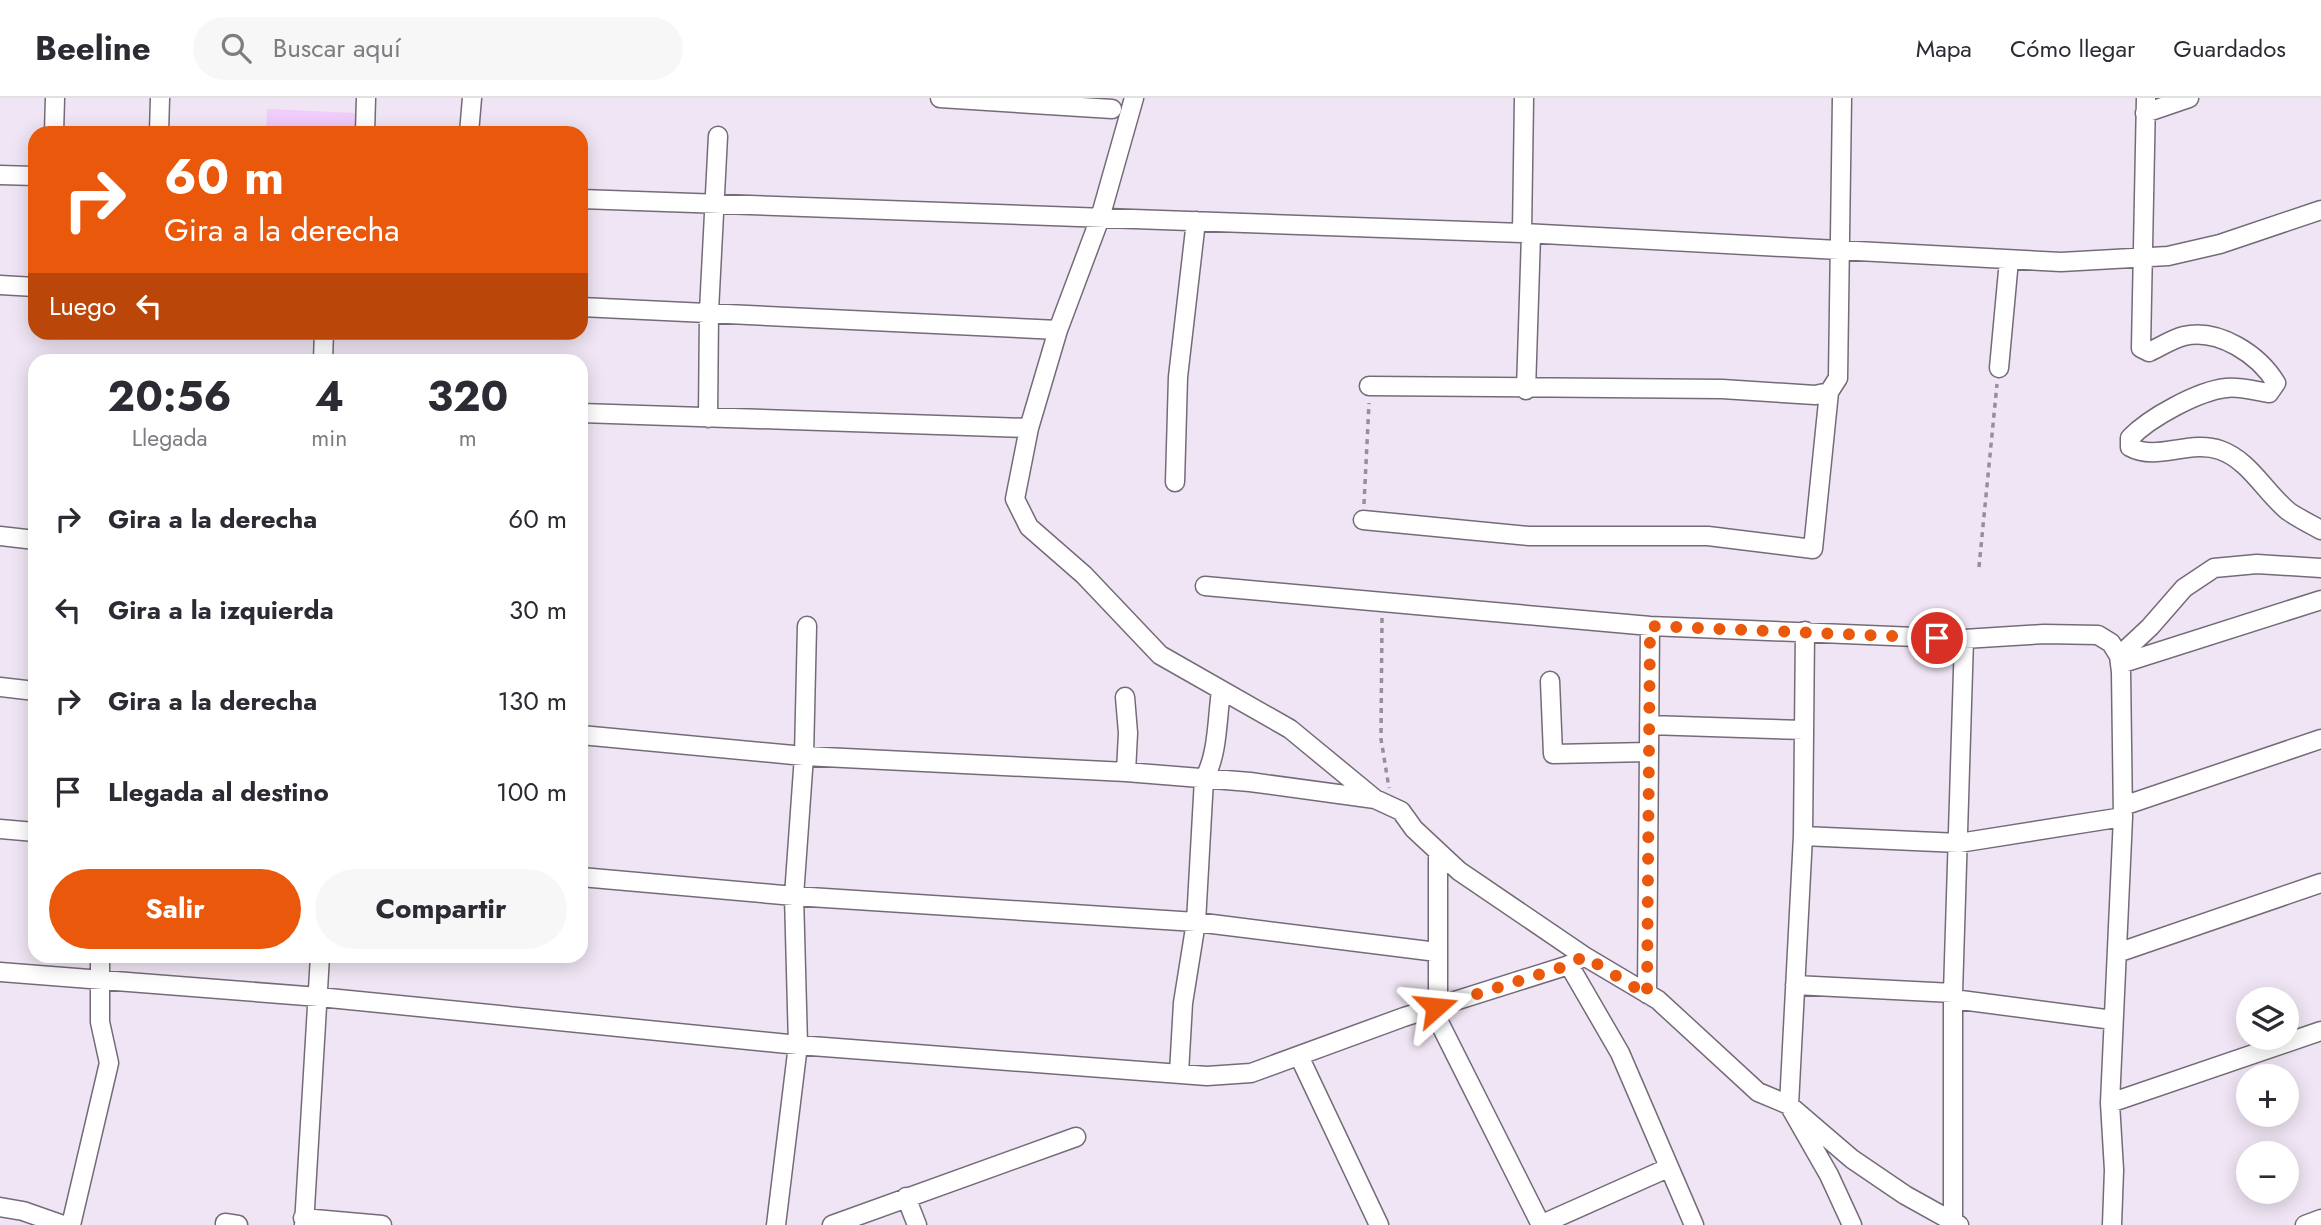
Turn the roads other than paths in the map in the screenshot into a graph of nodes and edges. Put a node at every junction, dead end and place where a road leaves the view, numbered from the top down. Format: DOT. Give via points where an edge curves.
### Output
graph roads {
  1 [pos="55,98"];
  2 [pos="160,98"];
  3 [pos="366,98"];
  4 [pos="472,98"];
  5 [pos="940,98"];
  6 [pos="1134,98"];
  7 [pos="1524,98"];
  8 [pos="1842,98"];
  9 [pos="2189,98"];
  10 [pos="1109,104"];
  11 [pos="2146,105"];
  12 [pos="54,126"];
  13 [pos="159,126"];
  14 [pos="365,126"];
  15 [pos="470,126"];
  16 [pos="718,136"];
  17 [pos="1120,139"];
  18 [pos="0,175"];
  19 [pos="28,176"];
  20 [pos="588,199"];
  21 [pos="716,203"];
  22 [pos="2321,210"];
  23 [pos="1100,218"];
  24 [pos="1196,221"];
  25 [pos="1527,234"];
  26 [pos="1837,250"];
  27 [pos="2143,257"];
  28 [pos="2009,260"];
  29 [pos="0,285"];
  30 [pos="28,287"];
  31 [pos="588,307"];
  32 [pos="709,311"];
  33 [pos="1058,330"];
  34 [pos="1998,368"];
  35 [pos="1369,386"];
  36 [pos="1526,390"];
  37 [pos="1829,393"];
  38 [pos="588,413"];
  39 [pos="708,418"];
  40 [pos="1029,428"];
  41 [pos="1175,482"];
  42 [pos="1363,520"];
  43 [pos="2321,530"];
  44 [pos="0,536"];
  45 [pos="28,539"];
  46 [pos="2321,568"];
  47 [pos="1205,586"];
  48 [pos="2321,600"];
  49 [pos="807,626"];
  50 [pos="1650,626"];
  51 [pos="1805,631"];
  52 [pos="1964,639"];
  53 [pos="2117,654"];
  54 [pos="1550,681"];
  55 [pos="0,687"];
  56 [pos="28,690"];
  57 [pos="1221,691"];
  58 [pos="1125,697"];
  59 [pos="1649,725"];
  60 [pos="1804,730"];
  61 [pos="588,736"];
  62 [pos="2321,739"];
  63 [pos="1648,752"];
  64 [pos="804,756"];
  65 [pos="1126,772"];
  66 [pos="1205,779"];
  67 [pos="1375,799"];
  68 [pos="2123,812"];
  69 [pos="0,829"];
  70 [pos="28,831"];
  71 [pos="1802,836"];
  72 [pos="1959,843"];
  73 [pos="1438,853"];
  74 [pos="588,878"];
  75 [pos="2321,883"];
  76 [pos="794,896"];
  77 [pos="1196,922"];
  78 [pos="1437,952"];
  79 [pos="2117,953"];
  80 [pos="1576,960"];
  81 [pos="100,963"];
  82 [pos="320,963"];
  83 [pos="0,972"];
  84 [pos="100,978"];
  85 [pos="1795,985"];
  86 [pos="1647,995"];
  87 [pos="1953,996"];
  88 [pos="319,997"];
  89 [pos="1436,1007"];
  90 [pos="2113,1020"];
  91 [pos="2321,1031"];
  92 [pos="798,1045"];
  93 [pos="1299,1056"];
  94 [pos="1180,1073"];
  95 [pos="2110,1103"];
  96 [pos="1789,1105"];
  97 [pos="1076,1137"];
  98 [pos="1668,1168"];
  99 [pos="906,1197"];
  100 [pos="0,1207"];
  101 [pos="2321,1219"];
  102 [pos="304,1222"];
  103 [pos="1956,1224"];
  104 [pos="63,1225"];
  105 [pos="71,1225"];
  106 [pos="382,1225"];
  107 [pos="776,1225"];
  108 [pos="832,1225"];
  109 [pos="917,1225"];
  110 [pos="1379,1225"];
  111 [pos="1540,1225"];
  112 [pos="1694,1225"];
  113 [pos="1852,1225"];
  114 [pos="2112,1225"];
  115 [pos="2305,1225"];
  1 -- 12 [label="street"];
  2 -- 13 [label="street"];
  3 -- 14 [label="street"];
  4 -- 15 [label="street"];
  5 -- 10 [label="street"];
  6 -- 17 [label="street"];
  7 -- 25 [label="street"];
  8 -- 26 [label="street"];
  9 -- 11 [label="street"];
  10 -- 17 [label="street"];
  11 -- 27 [label="street"];
  16 -- 21 [label="street"];
  17 -- 23 [label="street"];
  18 -- 19 [label="street"];
  20 -- 21 [label="street"];
  21 -- 23 [label="street"];
  21 -- 32 [label="street"];
  22 -- 27 [label="street" via="2220,244"];
  23 -- 24 [label="street"];
  23 -- 33 [label="street"];
  24 -- 25 [label="street"];
  24 -- 41 [label="street" via="1178,377"];
  25 -- 26 [label="street"];
  25 -- 36 [label="street"];
  26 -- 28 [label="street"];
  26 -- 37 [label="street" via="1838,379"];
  27 -- 28 [label="street"];
  27 -- 43 [label="street" via="2141,348 2149,352 2183,336 2214,337 2246,351 2266,367 2276,383 2269,393 2227,388 2196,397 2141,426 2130,438 2130,447 2142,454 2188,447 2218,449 2241,463 2289,511"];
  28 -- 34 [label="street"];
  29 -- 30 [label="street"];
  31 -- 32 [label="street"];
  32 -- 33 [label="street"];
  32 -- 39 [label="street"];
  33 -- 40 [label="street"];
  35 -- 36 [label="street"];
  36 -- 37 [label="street"];
  37 -- 42 [label="street" via="1813,548 1708,536 1529,536"];
  38 -- 39 [label="street"];
  39 -- 40 [label="street"];
  40 -- 57 [label="street" via="1015,499 1029,527 1084,575 1160,655"];
  44 -- 45 [label="street"];
  46 -- 53 [label="street" via="2257,564 2214,568 2184,589 2150,627"];
  47 -- 50 [label="street"];
  48 -- 53 [label="street"];
  49 -- 64 [label="street"];
  50 -- 51 [label="street"];
  50 -- 59 [label="street"];
  51 -- 52 [label="street"];
  51 -- 60 [label="street"];
  52 -- 53 [label="street" via="2098,635"];
  52 -- 72 [label="street"];
  53 -- 68 [label="street"];
  54 -- 63 [label="street" via="1553,754"];
  55 -- 56 [label="street"];
  57 -- 66 [label="street" via="1213,763"];
  57 -- 67 [label="street" via="1290,729"];
  58 -- 65 [label="street"];
  59 -- 60 [label="street"];
  59 -- 63 [label="street"];
  60 -- 71 [label="street"];
  61 -- 64 [label="street"];
  62 -- 68 [label="street"];
  63 -- 86 [label="street"];
  64 -- 65 [label="street"];
  64 -- 76 [label="street"];
  65 -- 66 [label="street"];
  66 -- 67 [label="street"];
  66 -- 77 [label="street"];
  67 -- 73 [label="street" via="1401,811"];
  68 -- 72 [label="street"];
  68 -- 79 [label="street"];
  69 -- 70 [label="street"];
  71 -- 72 [label="street"];
  71 -- 85 [label="street"];
  72 -- 87 [label="street"];
  73 -- 78 [label="street"];
  73 -- 80 [label="street"];
  74 -- 76 [label="street"];
  75 -- 79 [label="street"];
  76 -- 77 [label="street"];
  76 -- 92 [label="street"];
  77 -- 78 [label="street"];
  77 -- 94 [label="street" via="1183,1003"];
  78 -- 89 [label="street"];
  79 -- 90 [label="street"];
  80 -- 86 [label="street"];
  80 -- 89 [label="street"];
  80 -- 98 [label="street"];
  81 -- 84 [label="street"];
  82 -- 88 [label="street"];
  83 -- 84 [label="street"];
  84 -- 88 [label="street"];
  84 -- 105 [label="street" via="100,1022 109,1063"];
  85 -- 87 [label="street"];
  85 -- 96 [label="street"];
  86 -- 96 [label="street" via="1758,1092"];
  87 -- 90 [label="street"];
  87 -- 103 [label="street"];
  88 -- 92 [label="street"];
  88 -- 102 [label="street"];
  89 -- 93 [label="street"];
  89 -- 111 [label="street" via="1438,1020"];
  90 -- 95 [label="street"];
  91 -- 95 [label="street"];
  92 -- 94 [label="street"];
  92 -- 107 [label="street"];
  93 -- 94 [label="street" via="1251,1073"];
  93 -- 110 [label="street"];
  95 -- 114 [label="street"];
  96 -- 103 [label="street" via="1852,1159"];
  96 -- 113 [label="street"];
  97 -- 99 [label="street"];
  98 -- 111 [label="street"];
  98 -- 112 [label="street"];
  99 -- 108 [label="street"];
  99 -- 109 [label="street"];
  100 -- 104 [label="street"];
  101 -- 115 [label="street"];
  102 -- 106 [label="street"];
}
